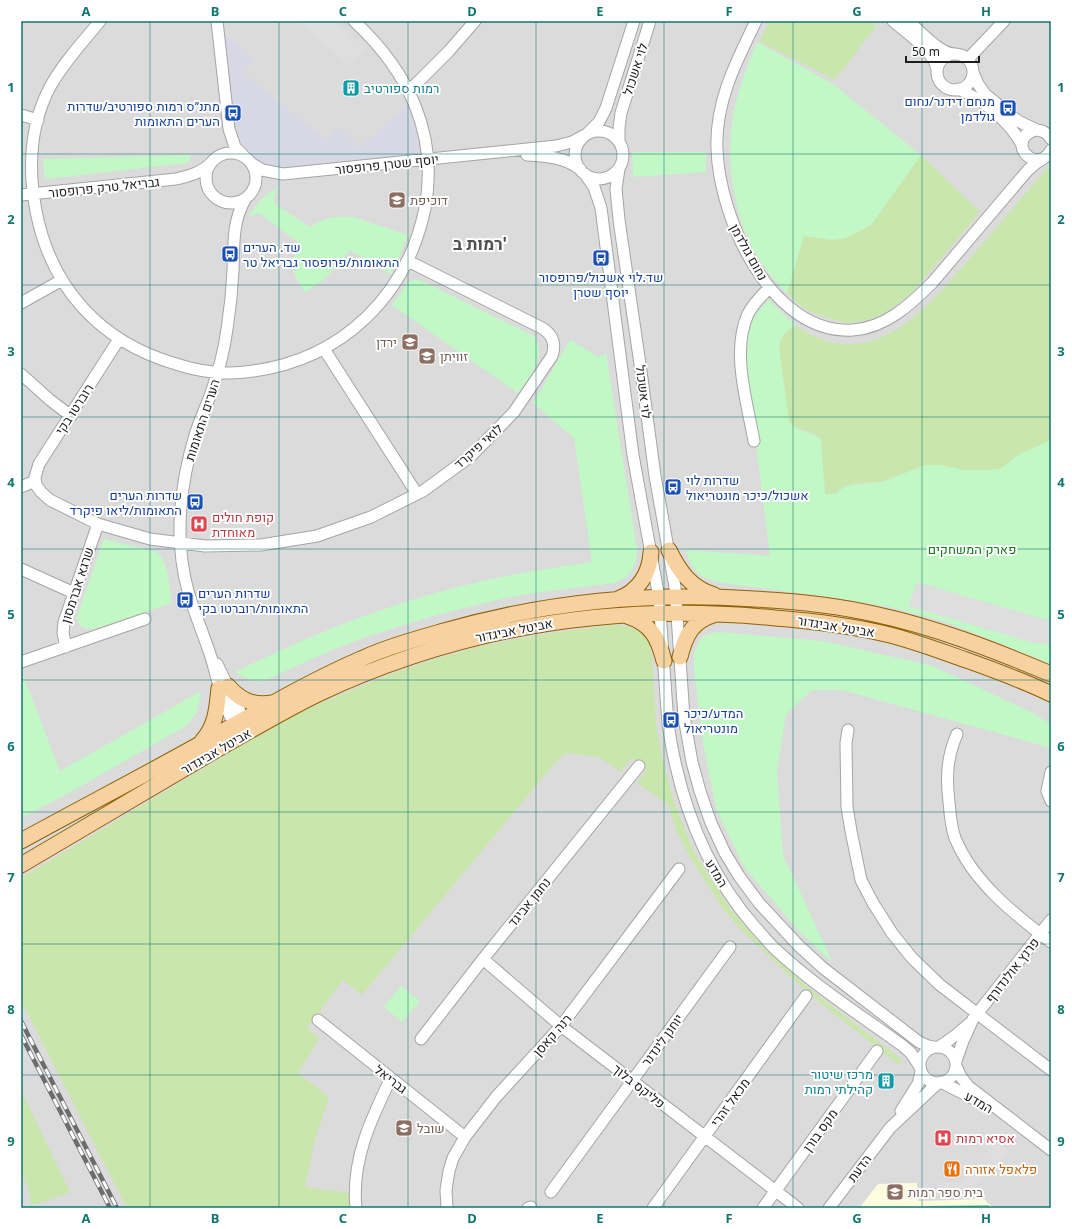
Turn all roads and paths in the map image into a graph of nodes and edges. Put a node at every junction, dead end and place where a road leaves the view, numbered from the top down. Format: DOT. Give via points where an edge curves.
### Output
graph roads {
  1 [pos="100,21"];
  2 [pos="217,21"];
  3 [pos="354,21"];
  4 [pos="475,21"];
  5 [pos="634,21"];
  6 [pos="650,21"];
  7 [pos="756,21"];
  8 [pos="892,21"];
  9 [pos="908,21"];
  10 [pos="1004,21"];
  11 [pos="955,54"];
  12 [pos="968,59"];
  13 [pos="937,69"];
  14 [pos="973,72"];
  15 [pos="958,90"];
  16 [pos="409,91"];
  17 [pos="21,115"];
  18 [pos="38,120"];
  19 [pos="228,126"];
  20 [pos="587,134"];
  21 [pos="1047,135"];
  22 [pos="619,140"];
  23 [pos="1023,147"];
  24 [pos="492,153"];
  25 [pos="1049,154"];
  26 [pos="243,155"];
  27 [pos="213,160"];
  28 [pos="428,160"];
  29 [pos="251,163"];
  30 [pos="619,169"];
  31 [pos="582,172"];
  32 [pos="282,174"];
  33 [pos="176,179"];
  34 [pos="1019,182"];
  35 [pos="211,192"];
  36 [pos="33,194"];
  37 [pos="21,195"];
  38 [pos="249,195"];
  39 [pos="219,200"];
  40 [pos="235,230"];
  41 [pos="408,261"];
  42 [pos="62,280"];
  43 [pos="769,288"];
  44 [pos="21,303"];
  45 [pos="119,339"];
  46 [pos="324,349"];
  47 [pos="218,372"];
  48 [pos="21,374"];
  49 [pos="70,416"];
  50 [pos="754,441"];
  51 [pos="35,481"];
  52 [pos="21,487"];
  53 [pos="417,494"];
  54 [pos="98,524"];
  55 [pos="181,543"];
  56 [pos="669,550"];
  57 [pos="651,552"];
  58 [pos="21,568"];
  59 [pos="74,593"];
  60 [pos="676,597"];
  61 [pos="725,597"];
  62 [pos="659,598"];
  63 [pos="616,600"];
  64 [pos="678,613"];
  65 [pos="660,614"];
  66 [pos="722,614"];
  67 [pos="624,615"];
  68 [pos="145,619"];
  69 [pos="66,647"];
  70 [pos="680,657"];
  71 [pos="664,661"];
  72 [pos="21,662"];
  73 [pos="1051,674"];
  74 [pos="223,687"];
  75 [pos="1051,694"];
  76 [pos="273,703"];
  77 [pos="241,726"];
  78 [pos="848,730"];
  79 [pos="957,734"];
  80 [pos="199,745"];
  81 [pos="639,766"];
  82 [pos="1051,772"];
  83 [pos="1051,801"];
  84 [pos="21,841"];
  85 [pos="21,865"];
  86 [pos="679,869"];
  87 [pos="1051,920"];
  88 [pos="1041,934"];
  89 [pos="1051,942"];
  90 [pos="730,947"];
  91 [pos="483,959"];
  92 [pos="806,996"];
  93 [pos="975,1016"];
  94 [pos="318,1020"];
  95 [pos="561,1026"];
  96 [pos="420,1039"];
  97 [pos="936,1047"];
  98 [pos="876,1051"];
  99 [pos="956,1063"];
  100 [pos="921,1069"];
  101 [pos="1051,1070"];
  102 [pos="391,1078"];
  103 [pos="632,1081"];
  104 [pos="940,1082"];
  105 [pos="1016,1124"];
  106 [pos="890,1128"];
  107 [pos="465,1137"];
  108 [pos="705,1137"];
  109 [pos="1051,1150"];
  110 [pos="776,1190"];
  111 [pos="552,1192"];
  112 [pos="356,1208"];
  113 [pos="447,1208"];
  114 [pos="653,1208"];
  115 [pos="763,1208"];
  116 [pos="798,1208"];
  117 [pos="829,1208"];
  1 -- 18 [label="street" via="56,76"];
  2 -- 19 [label="street"];
  3 -- 16 [label="street" via="389,58"];
  4 -- 16 [label="street"];
  5 -- 20 [label="street, לוי אשכול" via="606,108 599,122"];
  6 -- 22 [label="street, לוי אשכול" via="621,113"];
  7 -- 43 [label="street, נחום גולדמן" via="727,83 721,104 716,148 722,194 730,217 747,254"];
  8 -- 13 [label="street" via="928,52 934,59"];
  9 -- 11 [label="street" via="942,51"];
  10 -- 12 [label="street"];
  11 -- 12 [label="street"];
  11 -- 13 [label="street" via="944,58"];
  12 -- 14 [label="street"];
  13 -- 15 [label="street" via="942,84 949,89"];
  14 -- 15 [label="street" via="968,84"];
  14 -- 21 [label="street" via="986,94 1018,121"];
  15 -- 23 [label="street" via="976,98 1006,124 1015,132"];
  16 -- 28 [label="street" via="421,121"];
  17 -- 18 [label="street"];
  18 -- 36 [label="street" via="31,160"];
  19 -- 26 [label="street" via="232,142"];
  19 -- 27 [label="street" via="224,142"];
  20 -- 22 [label="street" via="595,131 607,132"];
  20 -- 24 [label="street" via="559,146"];
  20 -- 31 [label="street" via="575,151 576,163"];
  21 -- 23 [label="street" via="1033,131 1024,138"];
  22 -- 30 [label="street" via="624,155"];
  23 -- 25 [label="street" via="1027,155 1033,159 1037,160"];
  23 -- 34 [label="street, נחום גולדמן" via="1024,161"];
  24 -- 28 [label="street, יוסף שטרן פרופסור"];
  24 -- 31 [label="street" via="548,156 565,160"];
  25 -- 34 [label="street, נחום גולדמן" via="1031,168"];
  26 -- 27 [label="street" via="227,153"];
  26 -- 29 [label="street"];
  27 -- 33 [label="street" via="206,168"];
  27 -- 35 [label="street" via="206,178"];
  28 -- 32 [label="street, יוסף שטרן פרופסור"];
  28 -- 41 [label="street" via="427,195 420,229"];
  29 -- 32 [label="street" via="262,170"];
  29 -- 38 [label="street" via="256,178 255,186"];
  30 -- 31 [label="street" via="603,179 595,179"];
  30 -- 56 [label="street, לוי אשכול" via="616,189 619,220 655,476"];
  31 -- 57 [label="street, לוי אשכול" via="594,187 601,208 633,455"];
  32 -- 38 [label="street" via="264,181"];
  33 -- 35 [label="street" via="198,184"];
  33 -- 36 [label="street, גבריאל טרק פרופסור"];
  34 -- 43 [label="street, נחום גולדמן" via="917,298 901,311 870,327 854,330 821,325 798,313"];
  35 -- 39 [label="street"];
  36 -- 37 [label="street, גבריאל טרק פרופסור"];
  36 -- 42 [label="street" via="38,223 47,250"];
  38 -- 39 [label="street" via="239,202"];
  38 -- 40 [label="street" via="238,213"];
  39 -- 40 [label="street" via="230,214"];
  40 -- 47 [label="street, הערים התאומות" via="230,313"];
  41 -- 46 [label="street" via="391,290 370,315 345,336"];
  41 -- 53 [label="street, לואי פיקרד" via="542,328 551,336 554,346 551,360 514,412 471,456"];
  42 -- 44 [label="street"];
  42 -- 45 [label="street" via="90,316"];
  43 -- 50 [label="street" via="749,313 741,342 742,369"];
  45 -- 47 [label="street" via="158,359"];
  45 -- 49 [label="street, רוברטו בקי"];
  46 -- 47 [label="street" via="285,365 252,372"];
  46 -- 53 [label="street"];
  47 -- 55 [label="street, הערים התאומות" via="189,455 182,499"];
  48 -- 49 [label="street"];
  49 -- 51 [label="street, רוברטו בקי" via="39,464 35,472"];
  51 -- 52 [label="street"];
  51 -- 54 [label="street" via="41,492 50,500"];
  53 -- 55 [label="street, לואי פיקרד" via="371,518 317,536 261,545 205,546"];
  54 -- 55 [label="street" via="150,539"];
  54 -- 59 [label="street, שרגא אברמסון"];
  55 -- 74 [label="street, הערים התאומות" via="188,590"];
  56 -- 60 [label="street, לוי אשכול"];
  56 -- 61 [label="main road" via="680,570 693,584 712,594"];
  57 -- 62 [label="street, לוי אשכול"];
  57 -- 63 [label="main road" via="649,566 641,582 632,591"];
  58 -- 59 [label="street"];
  59 -- 69 [label="street, שרגא אברמסון" via="63,624"];
  60 -- 61 [label="main road, אביטל אביגדור"];
  60 -- 62 [label="main road, אביטל אביגדור"];
  60 -- 64 [label="street, לוי אשכול"];
  61 -- 73 [label="main road, אביטל אביגדור" via="798,601 872,613 953,636"];
  62 -- 63 [label="main road, אביטל אביגדור"];
  62 -- 65 [label="street, המדע"];
  63 -- 76 [label="main road, אביטל אביגדור" via="515,613 422,637 363,658 310,682"];
  64 -- 65 [label="main road, אביטל אביגדור"];
  64 -- 66 [label="main road, אביטל אביגדור"];
  64 -- 70 [label="street, המדע"];
  65 -- 67 [label="main road, אביטל אביגדור"];
  65 -- 71 [label="street, המדע"];
  66 -- 70 [label="main road" via="704,618 695,624 686,636"];
  66 -- 75 [label="main road, אביטל אביגדור" via="821,623 889,635 971,662"];
  67 -- 71 [label="main road" via="652,630"];
  67 -- 77 [label="main road, אביטל אביגדור" via="514,628 424,652 369,672"];
  68 -- 69 [label="street, שרגא אברמסון"];
  69 -- 72 [label="street, שרגא אברמסון"];
  70 -- 97 [label="street, המדע" via="684,717 700,792 711,823 739,876 759,903 798,946 823,968 919,1042"];
  71 -- 100 [label="street, המדע" via="671,744 683,794 704,851 721,880 744,914 772,946 809,979 904,1046"];
  74 -- 76 [label="main road" via="249,702"];
  74 -- 77 [label="street, הערים התאומות"];
  74 -- 80 [label="main road" via="214,721"];
  76 -- 77 [label="main road, אביטל אביגדור"];
  77 -- 80 [label="main road, אביטל אביגדור"];
  77 -- 85 [label="main road, אביטל אביגדור"];
  78 -- 93 [label="street" via="847,807 862,880 892,933 912,958"];
  79 -- 88 [label="street" via="950,749 947,768 951,821 955,838 971,868 985,884 1002,902"];
  80 -- 84 [label="main road, אביטל אביגדור"];
  81 -- 91 [label="street, נחמן אביגד"];
  82 -- 83 [label="street" via="1047,791"];
  86 -- 95 [label="street, רנה קאסן"];
  87 -- 88 [label="street, פרנץ אולנדורף"];
  88 -- 89 [label="street"];
  88 -- 93 [label="street, פרנץ אולנדורף"];
  90 -- 103 [label="street, יוחנן לינדנר"];
  91 -- 95 [label="street, פליקס בלוך"];
  91 -- 96 [label="street, נחמן אביגד"];
  92 -- 108 [label="street, מכאל זהרי"];
  93 -- 97 [label="street, פרנץ אולנדורף" via="956,1035"];
  93 -- 99 [label="street, פרנץ אולנדורף"];
  93 -- 101 [label="street"];
  94 -- 102 [label="street, גבריאל"];
  95 -- 103 [label="street, פליקס בלוך"];
  95 -- 107 [label="street, רנה קאסן" via="496,1097"];
  97 -- 99 [label="street" via="948,1050"];
  97 -- 100 [label="street" via="925,1053 920,1062"];
  98 -- 110 [label="street, מקס בורן"];
  99 -- 104 [label="street" via="953,1075"];
  99 -- 105 [label="street, המדע" via="961,1077 968,1086"];
  100 -- 104 [label="street" via="928,1080"];
  100 -- 106 [label="street, הדעת" via="918,1084"];
  102 -- 107 [label="street, גבריאל"];
  102 -- 112 [label="street" via="369,1124 360,1152 354,1192"];
  103 -- 108 [label="street, פליקס בלוך"];
  103 -- 111 [label="street, יוחנן לינדנר"];
  104 -- 105 [label="street, המדע"];
  104 -- 106 [label="street, הדעת"];
  105 -- 109 [label="street, המדע"];
  106 -- 117 [label="street, הדעת"];
  107 -- 113 [label="street, רנה קאסן" via="448,1171"];
  108 -- 110 [label="street, פליקס בלוך"];
  108 -- 114 [label="street, מכאל זהרי"];
  110 -- 115 [label="street, מקס בורן"];
  110 -- 116 [label="street, פליקס בלוך"];
}
